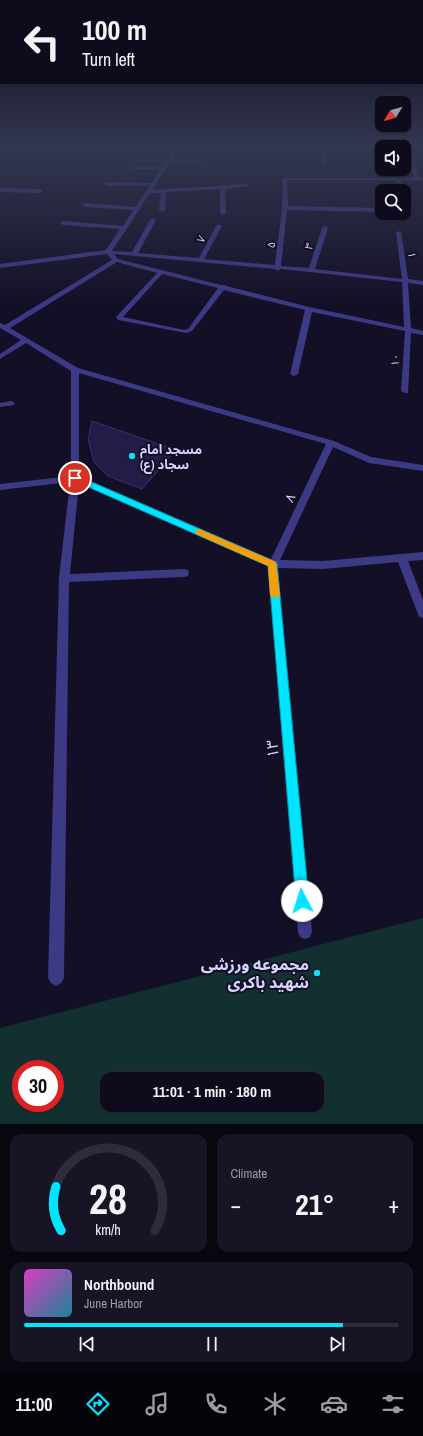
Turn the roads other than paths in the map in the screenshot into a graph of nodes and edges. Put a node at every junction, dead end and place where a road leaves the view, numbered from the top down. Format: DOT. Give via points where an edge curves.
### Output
graph roads {
  1 [pos="142,200"];
  2 [pos="163,200"];
  3 [pos="222,200"];
  4 [pos="285,200"];
  5 [pos="85,205"];
  6 [pos="285,208"];
  7 [pos="136,209"];
  8 [pos="162,210"];
  9 [pos="375,210"];
  10 [pos="223,213"];
  11 [pos="153,220"];
  12 [pos="63,223"];
  13 [pos="219,226"];
  14 [pos="124,228"];
  15 [pos="325,228"];
  16 [pos="399,232"];
  17 [pos="108,252"];
  18 [pos="134,254"];
  19 [pos="116,260"];
  20 [pos="200,261"];
  21 [pos="0,266"];
  22 [pos="278,269"];
  23 [pos="311,270"];
  24 [pos="161,272"];
  25 [pos="405,280"];
  26 [pos="423,283"];
  27 [pos="223,286"];
  28 [pos="309,309"];
  29 [pos="3,327"];
  30 [pos="408,331"];
  31 [pos="423,333"];
  32 [pos="26,340"];
  33 [pos="0,357"];
  34 [pos="75,370"];
  35 [pos="294,374"];
  36 [pos="405,391"];
  37 [pos="11,403"];
  38 [pos="0,405"];
  39 [pos="331,443"];
  40 [pos="423,468"];
  41 [pos="75,478"];
  42 [pos="0,487"];
  43 [pos="423,556"];
  44 [pos="402,558"];
  45 [pos="272,564"];
  46 [pos="184,573"];
  47 [pos="64,578"];
  48 [pos="423,614"];
  49 [pos="305,932"];
  50 [pos="56,978"];
  1 -- 7 [label="street"];
  2 -- 8 [label="street"];
  3 -- 10 [label="street"];
  4 -- 6 [label="street, ۵"];
  5 -- 7 [label="street"];
  6 -- 9 [label="street"];
  6 -- 22 [label="street, ۵"];
  7 -- 14 [label="street"];
  11 -- 18 [label="street"];
  12 -- 14 [label="street"];
  13 -- 20 [label="street, ۷"];
  14 -- 17 [label="street"];
  15 -- 23 [label="street, ۳"];
  16 -- 25 [label="street, ۱"];
  17 -- 18 [label="street"];
  17 -- 19 [label="street"];
  17 -- 21 [label="street"];
  18 -- 20 [label="street"];
  19 -- 24 [label="street"];
  19 -- 29 [label="street"];
  20 -- 22 [label="street"];
  22 -- 23 [label="street"];
  23 -- 25 [label="street"];
  24 -- 27 [label="street"];
  24 -- 27 [label="street" via="119,317 120,319 184,332 190,330"];
  25 -- 26 [label="street"];
  25 -- 30 [label="street, ۱"];
  27 -- 28 [label="street"];
  28 -- 30 [label="street"];
  28 -- 35 [label="street"];
  29 -- 32 [label="street"];
  30 -- 31 [label="street"];
  30 -- 36 [label="street, ۱۰"];
  32 -- 33 [label="street"];
  32 -- 34 [label="street"];
  34 -- 39 [label="street"];
  34 -- 41 [label="street"];
  37 -- 38 [label="street"];
  39 -- 40 [label="street" via="369,460"];
  39 -- 45 [label="street, ۸"];
  41 -- 42 [label="street"];
  41 -- 45 [label="street"];
  41 -- 47 [label="street"];
  43 -- 44 [label="street"];
  44 -- 45 [label="street" via="323,565"];
  44 -- 48 [label="street"];
  45 -- 49 [label="street, ۱۳"];
  46 -- 47 [label="street"];
  47 -- 50 [label="street"];
}
